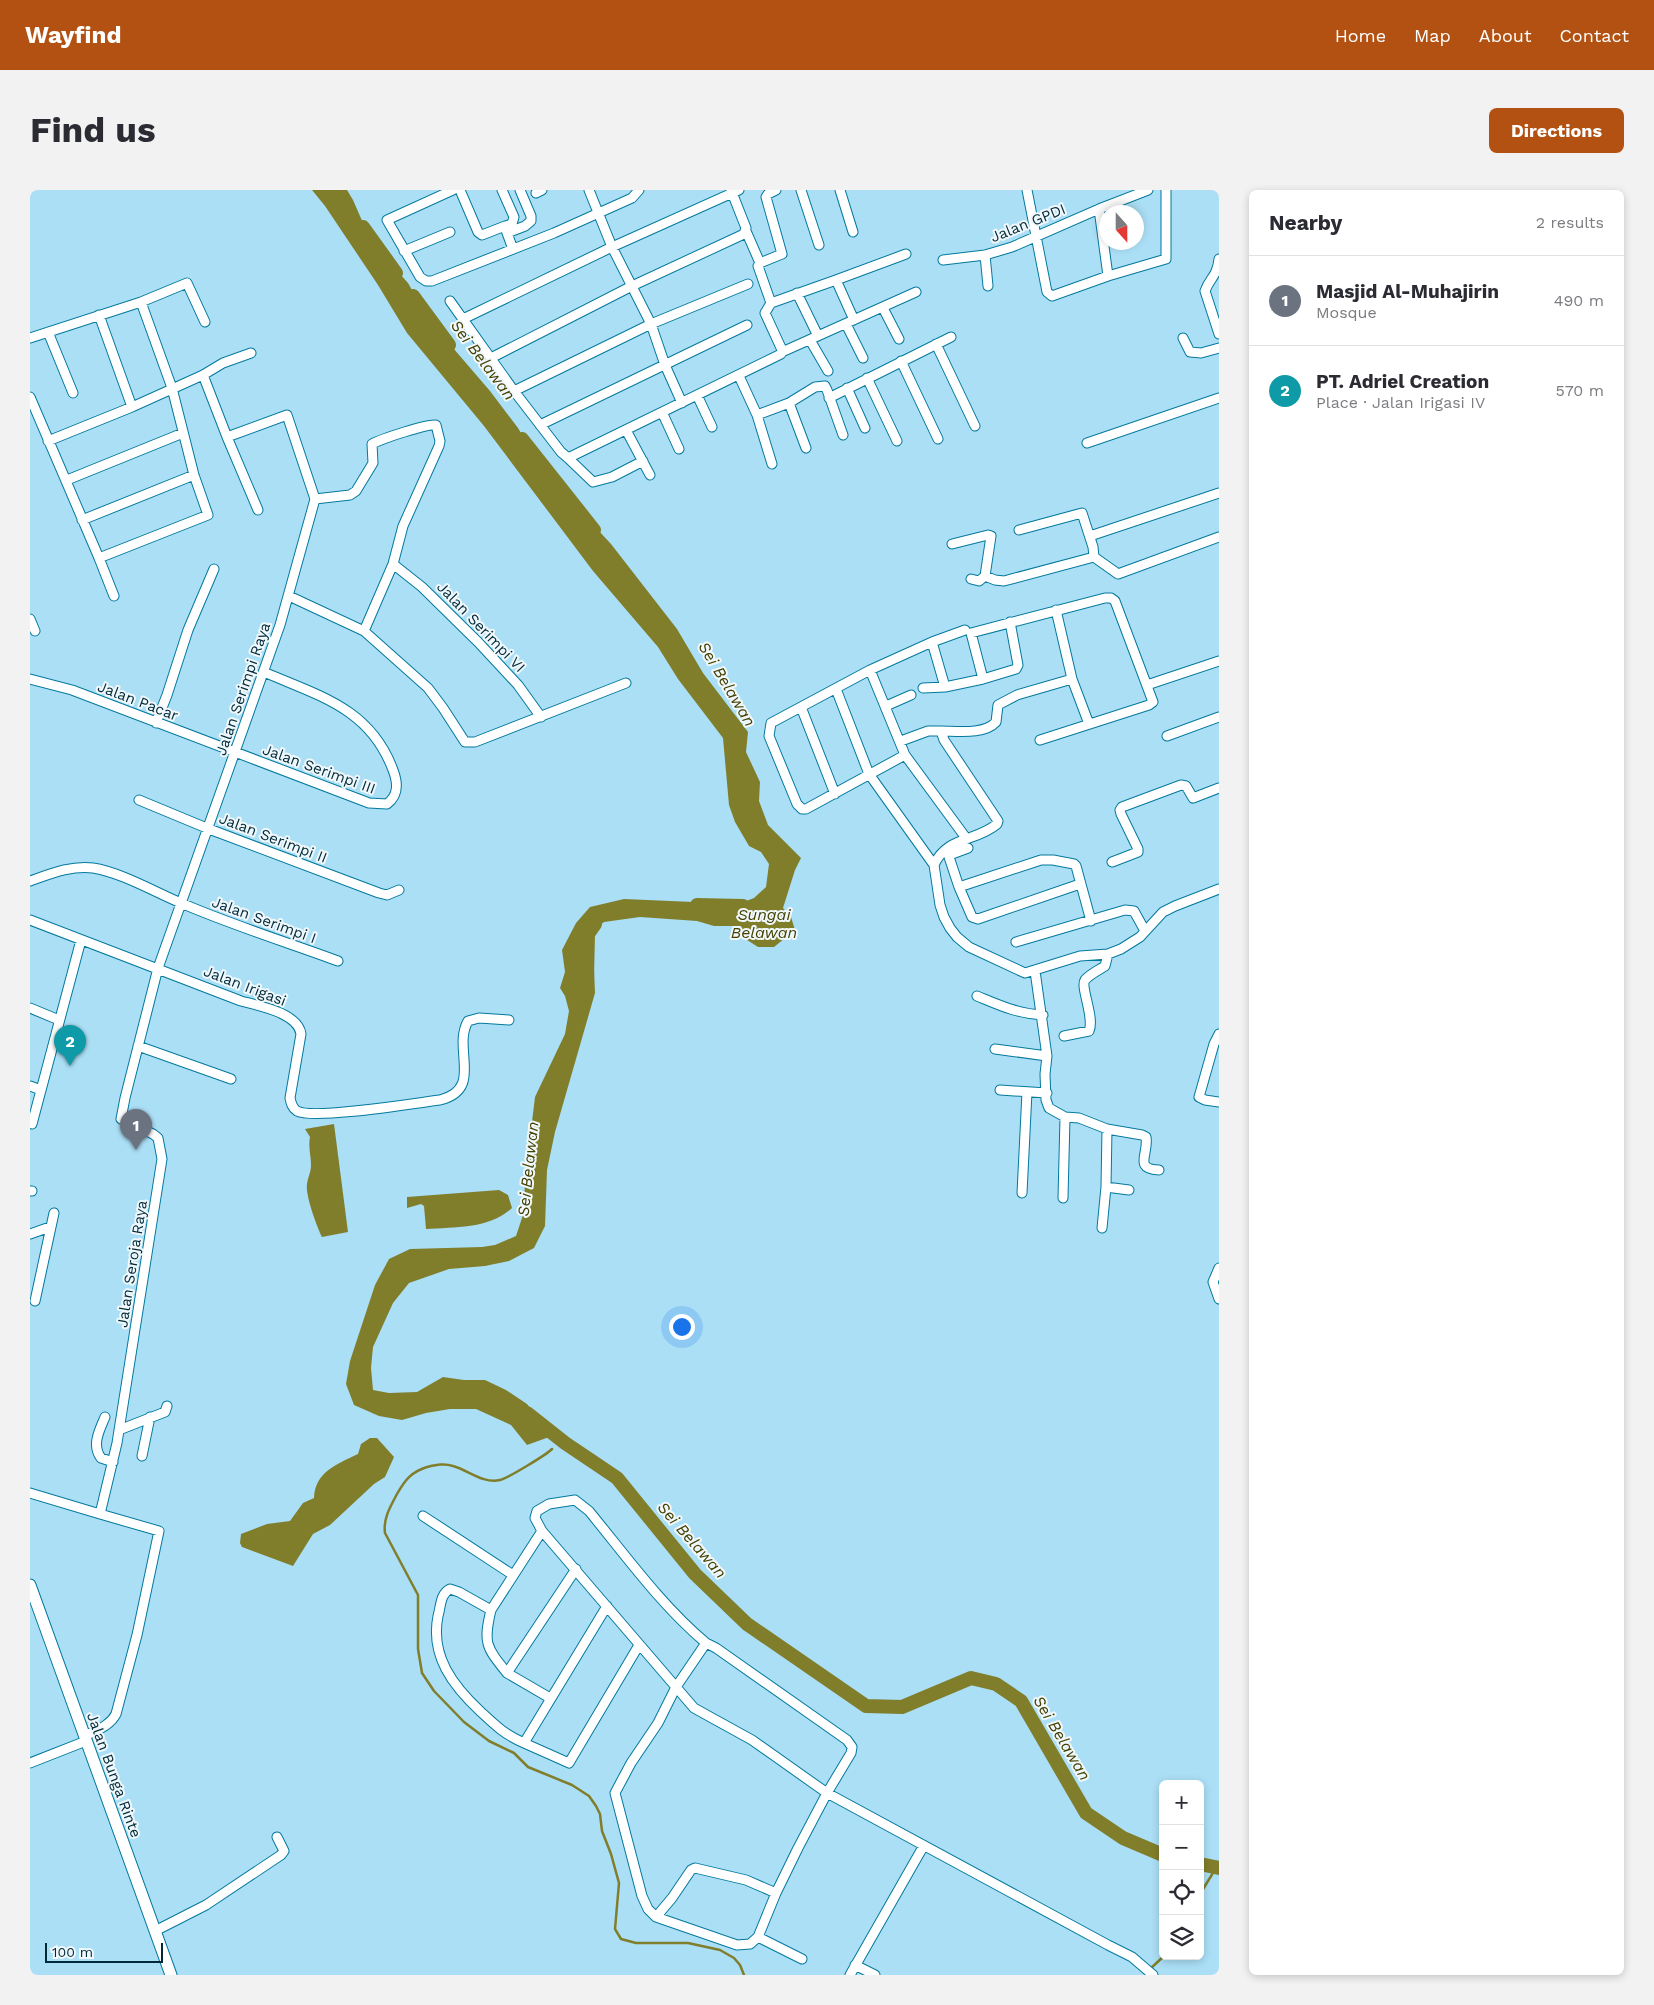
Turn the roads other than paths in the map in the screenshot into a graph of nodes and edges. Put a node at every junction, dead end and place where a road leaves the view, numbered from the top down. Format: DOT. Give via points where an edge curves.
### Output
graph roads {
  1 [pos="453,190"];
  2 [pos="460,190"];
  3 [pos="502,190"];
  4 [pos="520,190"];
  5 [pos="590,190"];
  6 [pos="639,190"];
  7 [pos="776,190"];
  8 [pos="801,190"];
  9 [pos="840,190"];
  10 [pos="1027,190"];
  11 [pos="1148,190"];
  12 [pos="1166,190"];
  13 [pos="734,191"];
  14 [pos="1109,205"];
  15 [pos="1099,209"];
  16 [pos="599,213"];
  17 [pos="506,230"];
  18 [pos="746,231"];
  19 [pos="450,232"];
  20 [pos="853,232"];
  21 [pos="1036,237"];
  22 [pos="819,245"];
  23 [pos="612,247"];
  24 [pos="513,249"];
  25 [pos="1105,250"];
  26 [pos="404,251"];
  27 [pos="906,254"];
  28 [pos="985,255"];
  29 [pos="943,260"];
  30 [pos="1219,260"];
  31 [pos="760,263"];
  32 [pos="1108,276"];
  33 [pos="836,280"];
  34 [pos="748,284"];
  35 [pos="632,286"];
  36 [pos="988,286"];
  37 [pos="916,292"];
  38 [pos="797,293"];
  39 [pos="450,301"];
  40 [pos="141,302"];
  41 [pos="771,303"];
  42 [pos="883,308"];
  43 [pos="99,315"];
  44 [pos="463,319"];
  45 [pos="205,322"];
  46 [pos="850,322"];
  47 [pos="651,324"];
  48 [pos="747,326"];
  49 [pos="48,332"];
  50 [pos="1219,334"];
  51 [pos="951,337"];
  52 [pos="30,338"];
  53 [pos="814,338"];
  54 [pos="1183,338"];
  55 [pos="899,339"];
  56 [pos="936,344"];
  57 [pos="1219,348"];
  58 [pos="782,352"];
  59 [pos="251,353"];
  60 [pos="491,358"];
  61 [pos="864,358"];
  62 [pos="901,362"];
  63 [pos="665,365"];
  64 [pos="828,371"];
  65 [pos="203,375"];
  66 [pos="739,376"];
  67 [pos="867,378"];
  68 [pos="172,388"];
  69 [pos="847,388"];
  70 [pos="514,391"];
  71 [pos="73,393"];
  72 [pos="698,395"];
  73 [pos="30,397"];
  74 [pos="830,398"];
  75 [pos="1219,398"];
  76 [pos="682,403"];
  77 [pos="789,403"];
  78 [pos="132,406"];
  79 [pos="662,412"];
  80 [pos="757,415"];
  81 [pos="540,425"];
  82 [pos="975,426"];
  83 [pos="712,428"];
  84 [pos="865,428"];
  85 [pos="626,430"];
  86 [pos="183,433"];
  87 [pos="843,435"];
  88 [pos="227,437"];
  89 [pos="938,439"];
  90 [pos="48,441"];
  91 [pos="897,441"];
  92 [pos="1087,443"];
  93 [pos="806,448"];
  94 [pos="678,449"];
  95 [pos="568,458"];
  96 [pos="643,461"];
  97 [pos="772,464"];
  98 [pos="194,474"];
  99 [pos="650,475"];
  100 [pos="67,480"];
  101 [pos="1219,493"];
  102 [pos="315,499"];
  103 [pos="258,510"];
  104 [pos="82,520"];
  105 [pos="1019,530"];
  106 [pos="1090,536"];
  107 [pos="1219,536"];
  108 [pos="952,544"];
  109 [pos="1094,557"];
  110 [pos="99,558"];
  111 [pos="392,564"];
  112 [pos="214,569"];
  113 [pos="989,578"];
  114 [pos="971,579"];
  115 [pos="114,596"];
  116 [pos="289,596"];
  117 [pos="1056,610"];
  118 [pos="30,619"];
  119 [pos="1010,622"];
  120 [pos="965,630"];
  121 [pos="35,631"];
  122 [pos="364,631"];
  123 [pos="932,642"];
  124 [pos="1219,661"];
  125 [pos="870,670"];
  126 [pos="264,672"];
  127 [pos="30,679"];
  128 [pos="983,679"];
  129 [pos="1072,679"];
  130 [pos="626,683"];
  131 [pos="1147,685"];
  132 [pos="945,687"];
  133 [pos="923,688"];
  134 [pos="836,689"];
  135 [pos="911,696"];
  136 [pos="886,706"];
  137 [pos="801,707"];
  138 [pos="541,717"];
  139 [pos="1219,718"];
  140 [pos="156,723"];
  141 [pos="1089,724"];
  142 [pos="941,731"];
  143 [pos="1167,736"];
  144 [pos="1040,740"];
  145 [pos="901,741"];
  146 [pos="236,753"];
  147 [pos="905,756"];
  148 [pos="869,774"];
  149 [pos="1219,788"];
  150 [pos="835,794"];
  151 [pos="139,800"];
  152 [pos="209,829"];
  153 [pos="966,838"];
  154 [pos="968,848"];
  155 [pos="1112,862"];
  156 [pos="934,865"];
  157 [pos="30,881"];
  158 [pos="1080,884"];
  159 [pos="959,887"];
  160 [pos="1219,889"];
  161 [pos="399,890"];
  162 [pos="182,904"];
  163 [pos="30,920"];
  164 [pos="1091,920"];
  165 [pos="1144,931"];
  166 [pos="81,940"];
  167 [pos="1016,942"];
  168 [pos="1108,954"];
  169 [pos="338,961"];
  170 [pos="158,968"];
  171 [pos="1036,971"];
  172 [pos="977,996"];
  173 [pos="30,1008"];
  174 [pos="1042,1015"];
  175 [pos="59,1020"];
  176 [pos="509,1020"];
  177 [pos="1219,1034"];
  178 [pos="1064,1036"];
  179 [pos="138,1046"];
  180 [pos="995,1049"];
  181 [pos="1047,1056"];
  182 [pos="231,1079"];
  183 [pos="30,1086"];
  184 [pos="40,1090"];
  185 [pos="1000,1090"];
  186 [pos="1027,1092"];
  187 [pos="1047,1094"];
  188 [pos="1219,1102"];
  189 [pos="1064,1117"];
  190 [pos="32,1124"];
  191 [pos="1107,1129"];
  192 [pos="1159,1170"];
  193 [pos="1106,1187"];
  194 [pos="1129,1190"];
  195 [pos="1022,1193"];
  196 [pos="1063,1198"];
  197 [pos="54,1213"];
  198 [pos="50,1227"];
  199 [pos="1102,1228"];
  200 [pos="30,1234"];
  201 [pos="1219,1268"];
  202 [pos="34,1290"];
  203 [pos="1219,1299"];
  204 [pos="35,1301"];
  205 [pos="168,1406"];
  206 [pos="105,1416"];
  207 [pos="150,1417"];
  208 [pos="119,1430"];
  209 [pos="142,1456"];
  210 [pos="113,1462"];
  211 [pos="30,1493"];
  212 [pos="100,1514"];
  213 [pos="423,1516"];
  214 [pos="542,1531"];
  215 [pos="576,1569"];
  216 [pos="513,1575"];
  217 [pos="30,1585"];
  218 [pos="607,1606"];
  219 [pos="491,1610"];
  220 [pos="706,1643"];
  221 [pos="639,1645"];
  222 [pos="507,1672"];
  223 [pos="676,1688"];
  224 [pos="550,1698"];
  225 [pos="85,1739"];
  226 [pos="524,1743"];
  227 [pos="30,1763"];
  228 [pos="827,1793"];
  229 [pos="278,1837"];
  230 [pos="923,1847"];
  231 [pos="776,1893"];
  232 [pos="656,1917"];
  233 [pos="155,1932"];
  234 [pos="758,1937"];
  235 [pos="802,1959"];
  236 [pos="855,1965"];
  237 [pos="171,1975"];
  238 [pos="850,1975"];
  239 [pos="875,1975"];
  240 [pos="1153,1975"];
  1 -- 26 [label="street" via="387,220"];
  2 -- 17 [label="street" via="478,232 482,235"];
  3 -- 17 [label="street" via="514,217"];
  4 -- 17 [label="street" via="531,221 525,226"];
  5 -- 16 [label="street"];
  6 -- 16 [label="street" via="632,198"];
  7 -- 31 [label="street" via="766,197 782,254"];
  8 -- 22 [label="street"];
  9 -- 20 [label="street"];
  10 -- 21 [label="street"];
  11 -- 14 [label="street, Jalan GPDI"];
  12 -- 32 [label="street" via="1166,259"];
  13 -- 18 [label="street"];
  13 -- 23 [label="street"];
  15 -- 21 [label="street, Jalan GPDI"];
  16 -- 23 [label="street"];
  16 -- 24 [label="street"];
  17 -- 24 [label="street"];
  18 -- 31 [label="street"];
  18 -- 35 [label="street"];
  19 -- 26 [label="street"];
  21 -- 28 [label="street, Jalan GPDI"];
  21 -- 32 [label="street" via="1048,295 1058,295"];
  23 -- 35 [label="street"];
  23 -- 44 [label="street"];
  24 -- 26 [label="street" via="432,281 420,277"];
  25 -- 32 [label="street"];
  27 -- 33 [label="street"];
  28 -- 29 [label="street, Jalan GPDI"];
  28 -- 36 [label="street"];
  30 -- 50 [label="street" via="1216,275 1205,291"];
  31 -- 41 [label="street" via="758,266"];
  33 -- 38 [label="street"];
  33 -- 46 [label="street"];
  34 -- 47 [label="street"];
  35 -- 47 [label="street"];
  35 -- 60 [label="street"];
  37 -- 42 [label="street"];
  38 -- 41 [label="street"];
  38 -- 53 [label="street"];
  39 -- 44 [label="street"];
  40 -- 43 [label="street"];
  40 -- 45 [label="street" via="187,284"];
  40 -- 68 [label="street"];
  41 -- 58 [label="street" via="765,313"];
  42 -- 46 [label="street"];
  42 -- 55 [label="street"];
  43 -- 49 [label="street"];
  43 -- 78 [label="street"];
  44 -- 60 [label="street"];
  46 -- 53 [label="street"];
  46 -- 61 [label="street"];
  47 -- 63 [label="street"];
  47 -- 70 [label="street"];
  48 -- 63 [label="street"];
  49 -- 52 [label="street"];
  49 -- 71 [label="street"];
  51 -- 56 [label="street"];
  53 -- 58 [label="street"];
  53 -- 64 [label="street"];
  54 -- 57 [label="street" via="1190,352"];
  56 -- 62 [label="street"];
  56 -- 82 [label="street"];
  58 -- 66 [label="street"];
  59 -- 65 [label="street" via="223,363"];
  60 -- 70 [label="street"];
  62 -- 67 [label="street"];
  62 -- 89 [label="street"];
  63 -- 76 [label="street"];
  63 -- 81 [label="street"];
  65 -- 68 [label="street"];
  65 -- 88 [label="street"];
  66 -- 72 [label="street"];
  66 -- 80 [label="street"];
  67 -- 69 [label="street"];
  67 -- 91 [label="street"];
  68 -- 78 [label="street"];
  68 -- 86 [label="street"];
  69 -- 74 [label="street"];
  69 -- 84 [label="street"];
  70 -- 81 [label="street"];
  72 -- 76 [label="street"];
  72 -- 83 [label="street"];
  73 -- 90 [label="street"];
  74 -- 77 [label="street" via="825,386 820,386"];
  74 -- 87 [label="street"];
  75 -- 92 [label="street"];
  76 -- 79 [label="street"];
  77 -- 80 [label="street"];
  77 -- 93 [label="street"];
  78 -- 90 [label="street"];
  79 -- 85 [label="street"];
  79 -- 94 [label="street"];
  80 -- 97 [label="street"];
  81 -- 95 [label="street"];
  85 -- 95 [label="street"];
  85 -- 96 [label="street"];
  86 -- 98 [label="street"];
  86 -- 100 [label="street"];
  88 -- 102 [label="street" via="286,415"];
  88 -- 103 [label="street"];
  90 -- 100 [label="street"];
  95 -- 96 [label="street" via="593,482 602,481"];
  96 -- 99 [label="street"];
  98 -- 104 [label="street"];
  98 -- 110 [label="street" via="208,515"];
  100 -- 104 [label="street"];
  101 -- 106 [label="street"];
  102 -- 111 [label="street" via="350,495 356,491 373,463 372,444 435,424 438,446 404,526"];
  102 -- 116 [label="street, Jalan Serimpi Raya"];
  104 -- 110 [label="street"];
  105 -- 106 [label="street" via="1080,513"];
  106 -- 109 [label="street"];
  107 -- 109 [label="street" via="1118,574"];
  108 -- 113 [label="street" via="991,536"];
  109 -- 113 [label="street" via="1004,582"];
  110 -- 115 [label="street"];
  111 -- 122 [label="street"];
  111 -- 138 [label="street, Jalan Serimpi VI" via="422,587 478,642 518,685"];
  112 -- 140 [label="street" via="188,630"];
  113 -- 114 [label="street"];
  116 -- 122 [label="street"];
  116 -- 126 [label="street, Jalan Serimpi Raya"];
  117 -- 119 [label="street"];
  117 -- 129 [label="street"];
  117 -- 131 [label="street" via="1105,598 1115,601"];
  118 -- 121 [label="street"];
  119 -- 128 [label="street" via="1018,665 1016,669"];
  119 -- 128 [label="street" via="972,633"];
  120 -- 123 [label="street"];
  122 -- 138 [label="street" via="428,688 465,742 475,742"];
  123 -- 125 [label="street"];
  123 -- 132 [label="street"];
  124 -- 131 [label="street"];
  125 -- 134 [label="street"];
  125 -- 136 [label="street"];
  126 -- 146 [label="street, Jalan Serimpi Raya"];
  126 -- 146 [label="street, Jalan Serimpi III" via="346,708 369,728 378,738 396,778 398,784 393,799 387,804 369,803"];
  127 -- 140 [label="street, Jalan Pacar" via="72,690"];
  128 -- 132 [label="street"];
  129 -- 141 [label="street"];
  129 -- 142 [label="street" via="1018,695 998,705 996,722 989,727"];
  130 -- 138 [label="street"];
  131 -- 141 [label="street" via="1152,704"];
  132 -- 133 [label="street"];
  134 -- 137 [label="street"];
  134 -- 148 [label="street"];
  135 -- 136 [label="street"];
  136 -- 145 [label="street"];
  137 -- 150 [label="street"];
  137 -- 150 [label="street" via="771,723 769,736 800,807 806,809"];
  139 -- 143 [label="street"];
  140 -- 146 [label="street, Jalan Pacar"];
  141 -- 144 [label="street"];
  142 -- 145 [label="street" via="928,731"];
  142 -- 153 [label="street" via="998,821 990,830"];
  145 -- 147 [label="street"];
  146 -- 152 [label="street, Jalan Serimpi Raya"];
  147 -- 148 [label="street"];
  147 -- 153 [label="street"];
  148 -- 150 [label="street"];
  148 -- 156 [label="street"];
  149 -- 155 [label="street" via="1193,798 1186,786 1181,785 1122,807 1121,814 1138,852"];
  151 -- 152 [label="street, Jalan Serimpi II"];
  152 -- 161 [label="street, Jalan Serimpi II" via="379,893"];
  152 -- 162 [label="street, Jalan Serimpi Raya"];
  153 -- 156 [label="street" via="944,848"];
  154 -- 159 [label="street" via="949,857"];
  156 -- 171 [label="street" via="944,917 957,937 969,947 1018,970 1025,973"];
  157 -- 162 [label="street, Jalan Serimpi I" via="76,868 92,868 140,884"];
  158 -- 159 [label="street" via="1074,864 1041,860"];
  158 -- 159 [label="street" via="978,919 972,917"];
  158 -- 164 [label="street"];
  160 -- 165 [label="street" via="1163,912"];
  162 -- 169 [label="street, Jalan Serimpi I"];
  162 -- 170 [label="street, Jalan Serimpi Raya"];
  163 -- 166 [label="street, Jalan Irigasi"];
  164 -- 165 [label="street" via="1131,910 1139,917"];
  164 -- 167 [label="street"];
  165 -- 168 [label="street" via="1130,944"];
  166 -- 170 [label="street, Jalan Irigasi"];
  166 -- 175 [label="street"];
  168 -- 171 [label="street" via="1080,956"];
  168 -- 178 [label="street" via="1105,966 1083,984 1089,1005 1089,1031"];
  170 -- 176 [label="street, Jalan Irigasi" via="296,1021 301,1034 291,1105 296,1111 306,1114 330,1114 451,1097 460,1090 464,1077 464,1029 468,1021 479,1018"];
  170 -- 179 [label="street, Jalan Seroja Raya"];
  171 -- 174 [label="street"];
  172 -- 174 [label="street" via="1010,1010"];
  173 -- 175 [label="street"];
  174 -- 181 [label="street"];
  175 -- 184 [label="street"];
  177 -- 188 [label="street" via="1199,1096"];
  179 -- 182 [label="street"];
  179 -- 208 [label="street, Jalan Seroja Raya" via="121,1118 158,1138 162,1159"];
  180 -- 181 [label="street"];
  181 -- 187 [label="street"];
  183 -- 184 [label="street"];
  184 -- 190 [label="street"];
  185 -- 186 [label="street"];
  186 -- 187 [label="street"];
  186 -- 195 [label="street"];
  187 -- 189 [label="street" via="1050,1108"];
  189 -- 191 [label="street" via="1079,1118"];
  189 -- 196 [label="street"];
  191 -- 192 [label="street" via="1146,1137 1145,1167"];
  191 -- 193 [label="street"];
  193 -- 194 [label="street"];
  193 -- 199 [label="street"];
  197 -- 198 [label="street"];
  198 -- 200 [label="street"];
  198 -- 202 [label="street"];
  201 -- 203 [label="street" via="1213,1282"];
  202 -- 204 [label="street"];
  205 -- 207 [label="street" via="165,1412"];
  206 -- 210 [label="street" via="96,1450 101,1458"];
  207 -- 208 [label="street"];
  207 -- 209 [label="street"];
  208 -- 210 [label="street, Jalan Seroja Raya"];
  210 -- 212 [label="street, Jalan Seroja Raya"];
  211 -- 212 [label="street"];
  212 -- 225 [label="street" via="159,1531 116,1714"];
  213 -- 216 [label="street"];
  214 -- 215 [label="street"];
  214 -- 216 [label="street"];
  214 -- 220 [label="street" via="535,1518 540,1508 575,1500 589,1511 668,1607"];
  215 -- 218 [label="street"];
  215 -- 222 [label="street"];
  216 -- 219 [label="street"];
  217 -- 225 [label="street, Jalan Bunga Rinte"];
  218 -- 221 [label="street"];
  218 -- 224 [label="street"];
  219 -- 222 [label="street" via="486,1639 493,1655"];
  219 -- 226 [label="street" via="459,1592 450,1589 445,1592 438,1620 437,1644 443,1666 462,1694 506,1735"];
  220 -- 223 [label="street"];
  220 -- 228 [label="street" via="847,1740 852,1747 851,1753"];
  221 -- 223 [label="street"];
  221 -- 226 [label="street" via="569,1764"];
  222 -- 224 [label="street"];
  223 -- 228 [label="street" via="694,1708 752,1740"];
  223 -- 232 [label="street" via="615,1793 642,1896"];
  224 -- 226 [label="street"];
  225 -- 227 [label="street"];
  225 -- 233 [label="street, Jalan Bunga Rinte"];
  228 -- 230 [label="street"];
  228 -- 231 [label="street"];
  229 -- 233 [label="street" via="284,1851 282,1855"];
  230 -- 236 [label="street"];
  230 -- 240 [label="street" via="1139,1962"];
  231 -- 232 [label="street" via="746,1880 695,1868"];
  231 -- 234 [label="street"];
  232 -- 234 [label="street" via="737,1945 750,1944"];
  233 -- 237 [label="street, Jalan Bunga Rinte"];
  234 -- 235 [label="street"];
  236 -- 238 [label="street"];
  236 -- 239 [label="street"];
}
